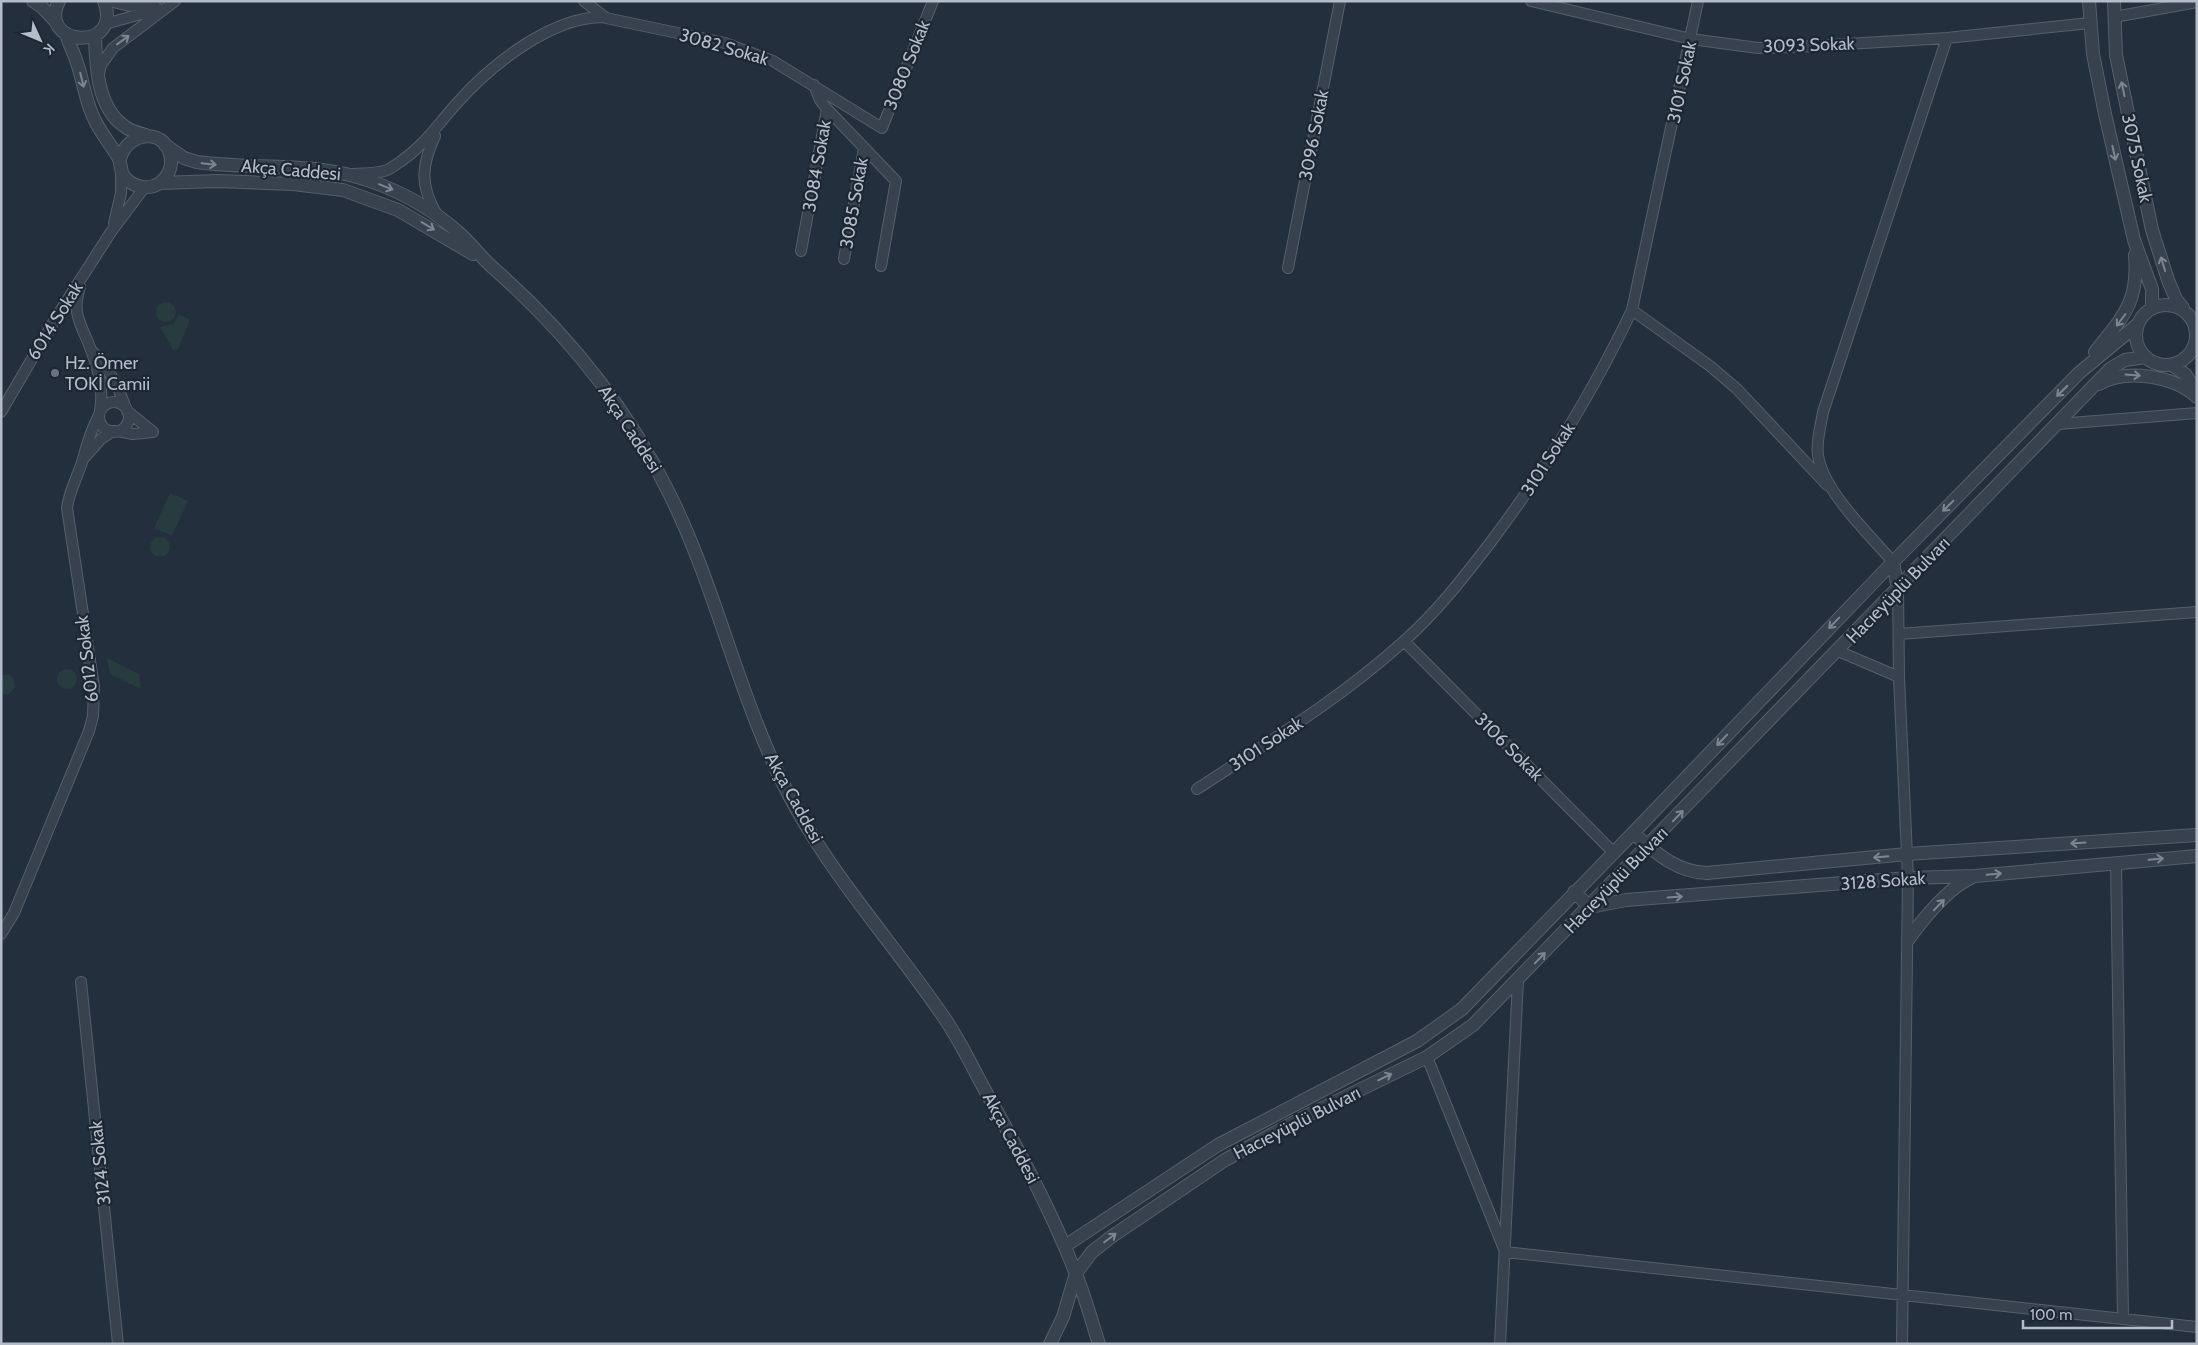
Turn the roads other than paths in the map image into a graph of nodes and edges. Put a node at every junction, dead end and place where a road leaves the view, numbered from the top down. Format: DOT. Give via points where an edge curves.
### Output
graph roads {
  1 [pos="33,1"];
  2 [pos="59,1"];
  3 [pos="104,1"];
  4 [pos="109,1"];
  5 [pos="155,1"];
  6 [pos="175,1"];
  7 [pos="584,1"];
  8 [pos="933,1"];
  9 [pos="1340,1"];
  10 [pos="1532,1"];
  11 [pos="1698,1"];
  12 [pos="2089,1"];
  13 [pos="2114,1"];
  14 [pos="2197,2"];
  15 [pos="2114,17"];
  16 [pos="606,18"];
  17 [pos="57,23"];
  18 [pos="2090,23"];
  19 [pos="105,24"];
  20 [pos="66,34"];
  21 [pos="94,36"];
  22 [pos="1947,38"];
  23 [pos="1691,39"];
  24 [pos="98,80"];
  25 [pos="813,84"];
  26 [pos="827,109"];
  27 [pos="440,124"];
  28 [pos="882,128"];
  29 [pos="151,136"];
  30 [pos="165,145"];
  31 [pos="864,148"];
  32 [pos="120,163"];
  33 [pos="347,174"];
  34 [pos="160,183"];
  35 [pos="144,188"];
  36 [pos="438,216"];
  37 [pos="111,232"];
  38 [pos="2134,240"];
  39 [pos="801,251"];
  40 [pos="844,259"];
  41 [pos="484,260"];
  42 [pos="881,266"];
  43 [pos="1288,268"];
  44 [pos="86,272"];
  45 [pos="2152,308"];
  46 [pos="2183,308"];
  47 [pos="1632,310"];
  48 [pos="2138,324"];
  49 [pos="2196,346"];
  50 [pos="91,350"];
  51 [pos="2146,357"];
  52 [pos="2172,364"];
  53 [pos="2079,373"];
  54 [pos="2089,392"];
  55 [pos="2197,395"];
  56 [pos="128,411"];
  57 [pos="1,412"];
  58 [pos="100,412"];
  59 [pos="2197,413"];
  60 [pos="2058,424"];
  61 [pos="116,431"];
  62 [pos="83,459"];
  63 [pos="1831,489"];
  64 [pos="1892,562"];
  65 [pos="1898,589"];
  66 [pos="2197,612"];
  67 [pos="1899,634"];
  68 [pos="1404,641"];
  69 [pos="1838,651"];
  70 [pos="1899,677"];
  71 [pos="1197,789"];
  72 [pos="1633,833"];
  73 [pos="2197,835"];
  74 [pos="2114,841"];
  75 [pos="1649,846"];
  76 [pos="1614,852"];
  77 [pos="1907,854"];
  78 [pos="2197,856"];
  79 [pos="2116,863"];
  80 [pos="1975,876"];
  81 [pos="1908,878"];
  82 [pos="1574,892"];
  83 [pos="1590,907"];
  84 [pos="1,934"];
  85 [pos="1908,940"];
  86 [pos="1518,980"];
  87 [pos="81,982"];
  88 [pos="1427,1057"];
  89 [pos="1218,1145"];
  90 [pos="1225,1160"];
  91 [pos="1065,1246"];
  92 [pos="1505,1252"];
  93 [pos="1076,1273"];
  94 [pos="1902,1294"];
  95 [pos="2123,1319"];
  96 [pos="2197,1327"];
  97 [pos="118,1344"];
  98 [pos="1050,1344"];
  99 [pos="1099,1344"];
  100 [pos="1500,1344"];
  101 [pos="1902,1344"];
  1 -- 17 [label="street"];
  2 -- 17 [label="street" via="55,14"];
  3 -- 19 [label="street"];
  4 -- 5 [label="street" via="130,6"];
  6 -- 19 [label="street" via="152,13"];
  24 -- 6 [label="street, one-way" via="101,65 113,48"];
  7 -- 16 [label="street, 3082 Sokak"];
  8 -- 28 [label="street, 3080 Sokak"];
  9 -- 43 [label="street, 3096 Sokak"];
  10 -- 23 [label="street, 3093 Sokak"];
  11 -- 23 [label="street, 3101 Sokak"];
  12 -- 18 [label="street, 3075 Sokak"];
  13 -- 15 [label="street, 3075 Sokak"];
  14 -- 15 [label="street"];
  46 -- 15 [label="street, 3075 Sokak, one-way" via="2168,280 2152,230 2116,55"];
  16 -- 25 [label="street, 3082 Sokak" via="725,44 773,61"];
  16 -- 27 [label="street" via="573,21 521,48 478,82"];
  17 -- 20 [label="street"];
  18 -- 22 [label="street, 3093 Sokak"];
  18 -- 38 [label="street, 3075 Sokak, one-way" via="2105,114"];
  19 -- 21 [label="street"];
  20 -- 21 [label="street" via="80,40"];
  20 -- 32 [label="street, one-way" via="92,113"];
  21 -- 24 [label="street, Akça Caddesi"];
  22 -- 23 [label="street, 3093 Sokak" via="1767,48"];
  22 -- 63 [label="street" via="1823,412 1818,454"];
  23 -- 47 [label="street, 3101 Sokak"];
  24 -- 29 [label="street, Akça Caddesi" via="115,118 131,130"];
  25 -- 26 [label="street, 3084 Sokak"];
  25 -- 28 [label="street, 3082 Sokak"];
  26 -- 31 [label="street"];
  26 -- 39 [label="street, 3084 Sokak"];
  27 -- 33 [label="street" via="423,144 388,170"];
  27 -- 36 [label="street" via="424,166 425,186"];
  29 -- 30 [label="street, Akça Caddesi"];
  29 -- 32 [label="street" via="134,139 122,151"];
  30 -- 33 [label="street, Akça Caddesi, one-way" via="184,158 197,162"];
  30 -- 34 [label="street" via="172,161 170,170"];
  31 -- 40 [label="street, 3085 Sokak"];
  31 -- 42 [label="street" via="896,181"];
  32 -- 35 [label="street" via="129,182"];
  32 -- 37 [label="street, 6014 Sokak" via="121,193"];
  33 -- 36 [label="street, Akça Caddesi, one-way" via="416,200"];
  34 -- 35 [label="street, Akça Caddesi"];
  34 -- 41 [label="street, Akça Caddesi, one-way" via="218,181 343,190 398,210"];
  35 -- 37 [label="street, 6014 Sokak"];
  36 -- 41 [label="street, Akça Caddesi"];
  37 -- 44 [label="street, 6014 Sokak"];
  38 -- 45 [label="street, 3075 Sokak" via="2152,289"];
  38 -- 53 [label="street, one-way" via="2136,280 2129,306"];
  41 -- 91 [label="street, Akça Caddesi" via="583,360 650,456 688,536 771,762 829,860 945,1018 1011,1136"];
  44 -- 50 [label="street, 6012 Sokak" via="76,301 76,313"];
  44 -- 57 [label="street, 6014 Sokak"];
  45 -- 46 [label="street" via="2166,304"];
  45 -- 48 [label="street"];
  46 -- 49 [label="street" via="2195,324"];
  47 -- 63 [label="street" via="1737,389"];
  47 -- 68 [label="street, 3101 Sokak" via="1583,404 1514,512 1471,568"];
  48 -- 51 [label="street" via="2137,342"];
  48 -- 53 [label="street, Hacıeyüplü Bulvarı"];
  49 -- 52 [label="street" via="2187,357"];
  50 -- 56 [label="street, 6012 Sokak" via="117,385"];
  50 -- 58 [label="street, 6012 Sokak" via="102,387"];
  51 -- 52 [label="street" via="2162,365"];
  51 -- 54 [label="street, Hacıeyüplü Bulvarı" via="2125,360 2114,366"];
  52 -- 55 [label="street" via="2184,374"];
  53 -- 64 [label="street, Hacıeyüplü Bulvarı, one-way"];
  54 -- 55 [label="street, one-way" via="2108,379 2131,375 2172,382"];
  54 -- 60 [label="street, Hacıeyüplü Bulvarı"];
  56 -- 58 [label="street" via="117,402 107,403"];
  56 -- 61 [label="street, 6012 Sokak" via="128,420"];
  56 -- 61 [label="street" via="153,432 133,434"];
  58 -- 61 [label="street" via="104,428"];
  58 -- 62 [label="street, 6012 Sokak"];
  59 -- 60 [label="street"];
  60 -- 65 [label="street, Hacıeyüplü Bulvarı"];
  61 -- 62 [label="street, 6012 Sokak" via="102,439"];
  62 -- 84 [label="street, 6012 Sokak" via="68,498 67,520 94,686 93,716 14,913"];
  63 -- 64 [label="street"];
  64 -- 65 [label="street"];
  64 -- 72 [label="street, Hacıeyüplü Bulvarı, one-way"];
  65 -- 67 [label="street"];
  65 -- 69 [label="street, Hacıeyüplü Bulvarı"];
  66 -- 67 [label="street"];
  67 -- 70 [label="street"];
  68 -- 71 [label="street, 3101 Sokak" via="1307,717"];
  68 -- 76 [label="street, 3106 Sokak"];
  69 -- 70 [label="street"];
  75 -- 69 [label="street, Hacıeyüplü Bulvarı, one-way"];
  70 -- 77 [label="street"];
  72 -- 75 [label="street, 3128 Sokak"];
  72 -- 76 [label="street, Hacıeyüplü Bulvarı"];
  73 -- 74 [label="street, 3128 Sokak"];
  74 -- 77 [label="street, 3128 Sokak, one-way"];
  74 -- 79 [label="street"];
  77 -- 75 [label="street, 3128 Sokak, one-way" via="1701,872 1682,869"];
  75 -- 83 [label="street, Hacıeyüplü Bulvarı"];
  76 -- 82 [label="street, Hacıeyüplü Bulvarı"];
  77 -- 81 [label="street"];
  79 -- 78 [label="street, 3128 Sokak, one-way"];
  80 -- 79 [label="street, 3128 Sokak, one-way"];
  79 -- 95 [label="street"];
  80 -- 81 [label="street, 3128 Sokak"];
  85 -- 80 [label="street, one-way" via="1956,887"];
  83 -- 81 [label="street, 3128 Sokak, one-way" via="1626,900"];
  81 -- 85 [label="street"];
  82 -- 83 [label="street"];
  82 -- 89 [label="street, Hacıeyüplü Bulvarı" via="1446,1022 1417,1041"];
  86 -- 83 [label="street, Hacıeyüplü Bulvarı, one-way"];
  85 -- 94 [label="street"];
  86 -- 88 [label="street, Hacıeyüplü Bulvarı" via="1473,1025"];
  86 -- 92 [label="street"];
  87 -- 97 [label="street, 3124 Sokak"];
  90 -- 88 [label="street, Hacıeyüplü Bulvarı, one-way"];
  88 -- 92 [label="street"];
  89 -- 90 [label="street"];
  89 -- 91 [label="street, Hacıeyüplü Bulvarı"];
  93 -- 90 [label="street, Hacıeyüplü Bulvarı, one-way" via="1092,1252 1111,1237"];
  91 -- 93 [label="street, Akça Caddesi"];
  92 -- 94 [label="street"];
  92 -- 100 [label="street"];
  93 -- 98 [label="street, Hacıeyüplü Bulvarı" via="1063,1317"];
  93 -- 99 [label="street, Akça Caddesi"];
  94 -- 95 [label="street"];
  94 -- 101 [label="street"];
  95 -- 96 [label="street"];
}
